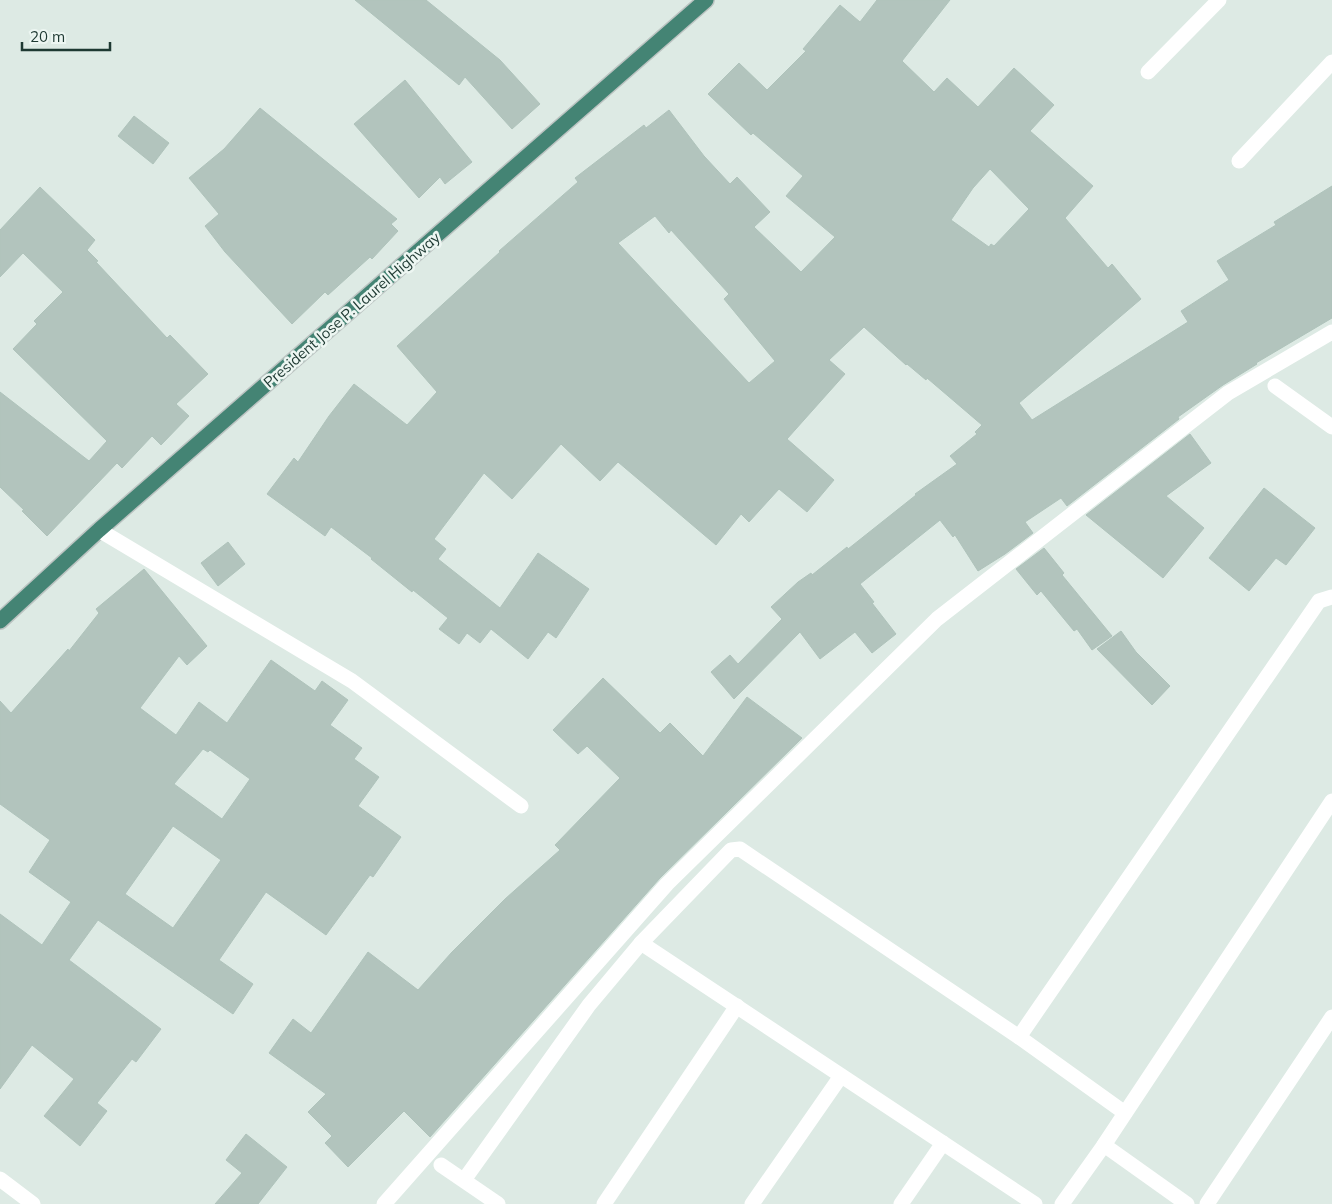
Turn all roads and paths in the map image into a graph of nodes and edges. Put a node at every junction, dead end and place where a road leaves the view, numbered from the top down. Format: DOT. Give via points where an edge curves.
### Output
graph roads {
  1 [pos="706,0"];
  2 [pos="1219,0"];
  3 [pos="1332,62"];
  4 [pos="1148,72"];
  5 [pos="1239,161"];
  6 [pos="1332,332"];
  7 [pos="1275,386"];
  8 [pos="1332,427"];
  9 [pos="99,530"];
  10 [pos="1332,597"];
  11 [pos="0,621"];
  12 [pos="1332,801"];
  13 [pos="521,806"];
  14 [pos="641,943"];
  15 [pos="737,1006"];
  16 [pos="1332,1017"];
  17 [pos="1018,1037"];
  18 [pos="841,1076"];
  19 [pos="1125,1113"];
  20 [pos="943,1143"];
  21 [pos="1104,1145"];
  22 [pos="442,1165"];
  23 [pos="0,1179"];
  24 [pos="464,1180"];
  25 [pos="33,1204"];
  26 [pos="384,1204"];
  27 [pos="498,1204"];
  28 [pos="604,1204"];
  29 [pos="752,1204"];
  30 [pos="901,1204"];
  31 [pos="1035,1204"];
  32 [pos="1062,1204"];
  33 [pos="1187,1204"];
  34 [pos="1207,1204"];
  1 -- 9 [label="highway, President Jose P. Laurel Highway"];
  2 -- 4 [label="street"];
  3 -- 5 [label="street"];
  6 -- 26 [label="street" via="1228,393 937,619 666,884"];
  7 -- 8 [label="street"];
  9 -- 11 [label="highway, President Jose P. Laurel Highway"];
  9 -- 13 [label="street" via="352,681"];
  10 -- 17 [label="street" via="1319,601"];
  12 -- 19 [label="street"];
  14 -- 15 [label="street"];
  14 -- 17 [label="street" via="731,850 740,849"];
  14 -- 24 [label="street" via="589,1005"];
  15 -- 18 [label="street"];
  15 -- 28 [label="street"];
  16 -- 34 [label="street"];
  17 -- 19 [label="street"];
  18 -- 20 [label="street"];
  18 -- 29 [label="street"];
  19 -- 21 [label="street"];
  20 -- 30 [label="street"];
  20 -- 31 [label="street"];
  21 -- 32 [label="street"];
  21 -- 33 [label="street"];
  22 -- 24 [label="street"];
  23 -- 25 [label="street"];
  24 -- 27 [label="street"];
}
